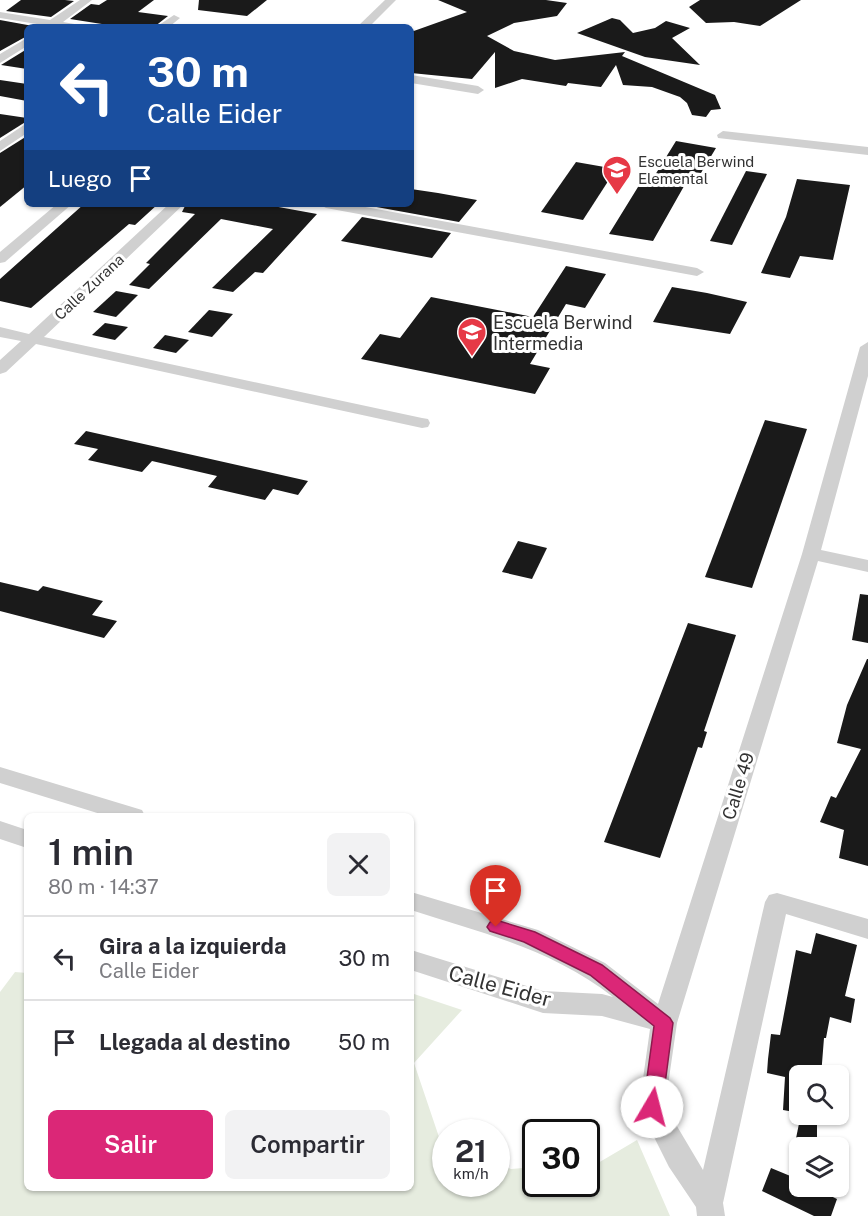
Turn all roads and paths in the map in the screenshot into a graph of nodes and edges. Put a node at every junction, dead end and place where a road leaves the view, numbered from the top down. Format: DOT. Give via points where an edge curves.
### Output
graph roads {
  1 [pos="87,0"];
  2 [pos="392,0"];
  3 [pos="0,15"];
  4 [pos="174,18"];
  5 [pos="45,24"];
  6 [pos="51,24"];
  7 [pos="166,24"];
  8 [pos="366,24"];
  9 [pos="24,43"];
  10 [pos="0,59"];
  11 [pos="414,79"];
  12 [pos="478,90"];
  13 [pos="24,129"];
  14 [pos="723,135"];
  15 [pos="0,147"];
  16 [pos="868,151"];
  17 [pos="61,207"];
  18 [pos="174,207"];
  19 [pos="342,207"];
  20 [pos="0,259"];
  21 [pos="697,272"];
  22 [pos="0,332"];
  23 [pos="32,339"];
  24 [pos="868,347"];
  25 [pos="0,369"];
  26 [pos="422,423"];
  27 [pos="811,554"];
  28 [pos="868,566"];
  29 [pos="0,775"];
  30 [pos="124,813"];
  31 [pos="0,830"];
  32 [pos="24,838"];
  33 [pos="414,902"];
  34 [pos="868,929"];
  35 [pos="414,961"];
  36 [pos="664,1023"];
  37 [pos="710,1210"];
  1 -- 6 [label="street"];
  2 -- 8 [label="street"];
  3 -- 5 [label="street"];
  4 -- 7 [label="street"];
  9 -- 10 [label="street"];
  11 -- 12 [label="street"];
  13 -- 15 [label="street"];
  14 -- 16 [label="street"];
  17 -- 20 [label="street"];
  18 -- 23 [label="street, Calle Zurana"];
  19 -- 21 [label="street"];
  22 -- 23 [label="street"];
  23 -- 25 [label="street, Calle Zurana"];
  23 -- 26 [label="street"];
  24 -- 27 [label="street, Calle 49"];
  27 -- 28 [label="street"];
  27 -- 36 [label="street, Calle 49"];
  29 -- 30 [label="street"];
  31 -- 32 [label="street"];
  33 -- 36 [label="street" via="529,937 596,970"];
  34 -- 37 [label="street" via="777,902"];
  35 -- 36 [label="street, Calle Eider" via="543,1002 602,1005"];
  36 -- 37 [label="street, Calle 49" via="652,1107"];
}
